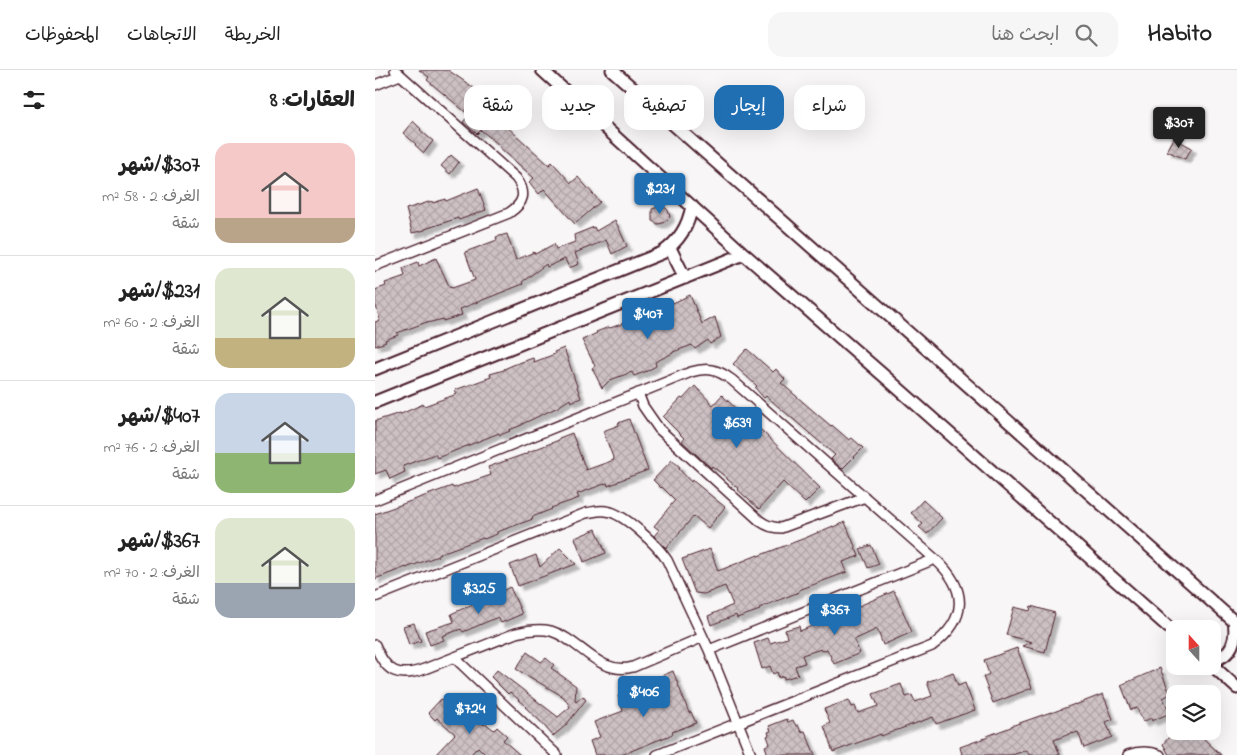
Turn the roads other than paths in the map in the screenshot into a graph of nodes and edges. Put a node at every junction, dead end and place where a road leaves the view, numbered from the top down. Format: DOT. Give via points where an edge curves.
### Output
graph roads {
  1 [pos="542,70"];
  2 [pos="612,70"];
  3 [pos="397,72"];
  4 [pos="375,85"];
  5 [pos="692,206"];
  6 [pos="670,248"];
  7 [pos="744,254"];
  8 [pos="375,266"];
  9 [pos="685,278"];
  10 [pos="375,369"];
  11 [pos="638,393"];
  12 [pos="375,402"];
  13 [pos="865,497"];
  14 [pos="375,500"];
  15 [pos="935,559"];
  16 [pos="375,597"];
  17 [pos="1235,622"];
  18 [pos="1166,625"];
  19 [pos="703,637"];
  20 [pos="375,645"];
  21 [pos="709,650"];
  22 [pos="455,658"];
  23 [pos="1221,658"];
  24 [pos="1221,673"];
  25 [pos="1237,688"];
  26 [pos="738,723"];
  27 [pos="557,755"];
  28 [pos="657,755"];
  29 [pos="751,755"];
  30 [pos="1128,755"];
  31 [pos="1160,755"];
  1 -- 5 [label="street"];
  2 -- 17 [label="street"];
  3 -- 4 [label="street"];
  3 -- 8 [label="street" via="516,178 522,187 523,197 518,207 509,213"];
  5 -- 6 [label="street" via="687,224"];
  5 -- 7 [label="street"];
  6 -- 9 [label="street"];
  6 -- 10 [label="street" via="653,258"];
  7 -- 9 [label="street"];
  7 -- 18 [label="street"];
  9 -- 12 [label="street"];
  11 -- 13 [label="street" via="701,369 723,373"];
  11 -- 13 [label="street" via="659,430 766,525 781,528"];
  11 -- 14 [label="street"];
  13 -- 15 [label="street"];
  15 -- 21 [label="street"];
  15 -- 26 [label="street" via="945,568 959,592 957,616 943,638 920,651"];
  16 -- 19 [label="street" via="586,513 607,511 627,521 655,544 665,557"];
  17 -- 23 [label="street" via="1235,642 1228,654"];
  19 -- 21 [label="street"];
  19 -- 22 [label="street" via="625,669 607,666 559,635 541,629 516,633"];
  20 -- 22 [label="street" via="387,666 406,674"];
  21 -- 26 [label="street"];
  22 -- 27 [label="street"];
  24 -- 25 [label="street"];
  26 -- 28 [label="street"];
  26 -- 29 [label="street"];
  30 -- 31 [label="street" via="1140,752"];
}
